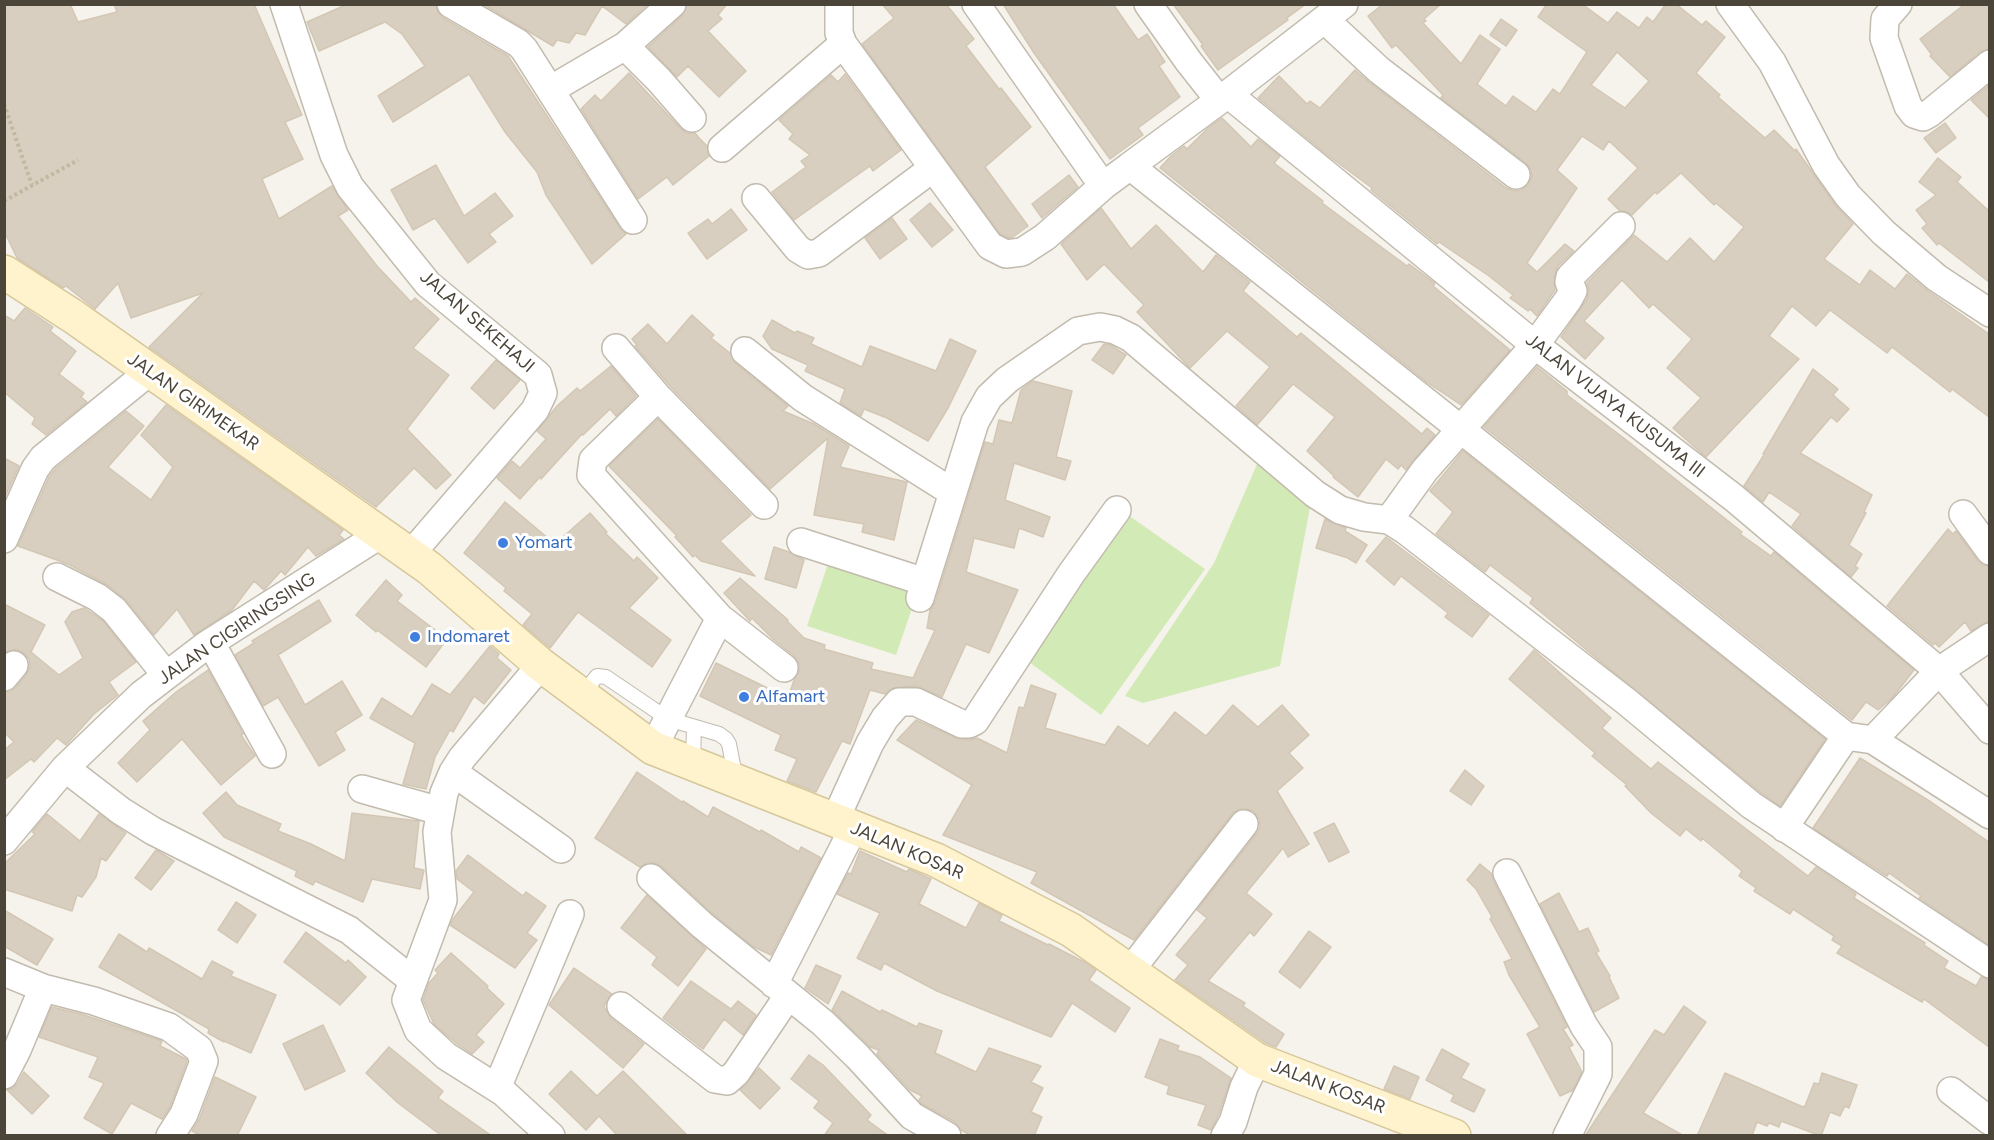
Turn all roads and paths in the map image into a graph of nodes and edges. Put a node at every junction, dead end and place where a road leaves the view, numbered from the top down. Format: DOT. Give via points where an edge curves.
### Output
graph roads {
  1 [pos="284,4"];
  2 [pos="451,4"];
  3 [pos="672,4"];
  4 [pos="839,4"];
  5 [pos="976,4"];
  6 [pos="1730,4"];
  7 [pos="1898,4"];
  8 [pos="1149,5"];
  9 [pos="1334,12"];
  10 [pos="843,44"];
  11 [pos="625,46"];
  12 [pos="1989,64"];
  13 [pos="550,90"];
  14 [pos="1224,97"];
  15 [pos="4,104"];
  16 [pos="692,118"];
  17 [pos="722,148"];
  18 [pos="78,160"];
  19 [pos="1130,166"];
  20 [pos="933,168"];
  21 [pos="1516,175"];
  22 [pos="32,185"];
  23 [pos="1103,186"];
  24 [pos="756,198"];
  25 [pos="4,201"];
  26 [pos="633,220"];
  27 [pos="1621,226"];
  28 [pos="4,272"];
  29 [pos="1989,313"];
  30 [pos="1535,345"];
  31 [pos="616,348"];
  32 [pos="746,351"];
  33 [pos="150,371"];
  34 [pos="658,397"];
  35 [pos="1461,428"];
  36 [pos="952,492"];
  37 [pos="764,505"];
  38 [pos="1117,510"];
  39 [pos="1963,514"];
  40 [pos="1389,520"];
  41 [pos="381,534"];
  42 [pos="4,539"];
  43 [pos="801,542"];
  44 [pos="1989,551"];
  45 [pos="410,555"];
  46 [pos="57,577"];
  47 [pos="720,618"];
  48 [pos="1989,638"];
  49 [pos="211,643"];
  50 [pos="541,664"];
  51 [pos="784,668"];
  52 [pos="1939,671"];
  53 [pos="166,675"];
  54 [pos="582,695"];
  55 [pos="668,720"];
  56 [pos="694,727"];
  57 [pos="1989,730"];
  58 [pos="1846,736"];
  59 [pos="1873,740"];
  60 [pos="653,748"];
  61 [pos="272,754"];
  62 [pos="693,764"];
  63 [pos="65,768"];
  64 [pos="453,772"];
  65 [pos="736,782"];
  66 [pos="362,789"];
  67 [pos="440,811"];
  68 [pos="1989,815"];
  69 [pos="844,824"];
  70 [pos="1244,824"];
  71 [pos="1784,828"];
  72 [pos="4,841"];
  73 [pos="561,849"];
  74 [pos="1507,873"];
  75 [pos="651,878"];
  76 [pos="570,914"];
  77 [pos="1989,964"];
  78 [pos="1130,971"];
  79 [pos="4,972"];
  80 [pos="412,981"];
  81 [pos="43,988"];
  82 [pos="781,990"];
  83 [pos="621,1006"];
  84 [pos="1257,1060"];
  85 [pos="4,1075"];
  86 [pos="497,1088"];
  87 [pos="1951,1091"];
  88 [pos="1989,1121"];
  89 [pos="908,1126"];
  90 [pos="170,1136"];
  91 [pos="551,1136"];
  92 [pos="947,1136"];
  93 [pos="1225,1136"];
  94 [pos="1454,1136"];
  95 [pos="1567,1136"];
  1 -- 45 [label="street, JALAN SEKEHAJI" via="334,155 350,187 428,284 538,375 543,393 535,410"];
  2 -- 13 [label="street" via="518,43"];
  3 -- 11 [label="street"];
  4 -- 10 [label="street"];
  5 -- 23 [label="street"];
  6 -- 29 [label="street" via="1773,62 1826,165 1848,196 1937,278"];
  7 -- 12 [label="street" via="1885,19 1884,38 1914,114 1923,117 1930,113"];
  8 -- 14 [label="street, JALAN VIJAYA KUSUMA III" via="1189,62"];
  9 -- 14 [label="street"];
  9 -- 21 [label="street" via="1379,70"];
  10 -- 17 [label="street"];
  10 -- 20 [label="street"];
  11 -- 13 [label="street"];
  11 -- 16 [label="street"];
  13 -- 26 [label="street"];
  14 -- 19 [label="street"];
  14 -- 30 [label="street, JALAN VIJAYA KUSUMA III"];
  15 -- 22 [label="path"];
  18 -- 22 [label="path"];
  19 -- 23 [label="street"];
  19 -- 35 [label="street"];
  20 -- 23 [label="street" via="990,246 1006,254 1022,252 1046,237"];
  20 -- 24 [label="street" via="819,253 808,255 798,249"];
  22 -- 25 [label="path"];
  27 -- 30 [label="street" via="1570,277 1571,296"];
  28 -- 33 [label="street, JALAN GIRIMEKAR"];
  30 -- 35 [label="street"];
  30 -- 52 [label="street, JALAN VIJAYA KUSUMA III" via="1734,498"];
  31 -- 34 [label="street"];
  32 -- 36 [label="street" via="802,398"];
  33 -- 41 [label="street, JALAN GIRIMEKAR"];
  33 -- 42 [label="street" via="42,458"];
  34 -- 37 [label="street"];
  34 -- 47 [label="street" via="593,460 591,475"];
  35 -- 40 [label="street"];
  35 -- 58 [label="street"];
  36 -- 40 [label="street" via="975,422 989,397 1078,331 1100,327 1131,338 1315,494 1340,510"];
  36 -- 43 [label="street" via="923,590"];
  38 -- 69 [label="street" via="975,720 963,724 916,702 899,702 885,718 870,743"];
  39 -- 44 [label="street"];
  40 -- 71 [label="street" via="1628,702"];
  41 -- 45 [label="street, JALAN KOSAR"];
  41 -- 49 [label="street, JALAN CIGIRINGSING"];
  45 -- 50 [label="street, JALAN KOSAR"];
  46 -- 53 [label="street" via="114,610"];
  47 -- 51 [label="street"];
  47 -- 55 [label="street"];
  48 -- 52 [label="street"];
  49 -- 53 [label="street, JALAN CIGIRINGSING"];
  49 -- 61 [label="street"];
  50 -- 54 [label="street, JALAN KOSAR"];
  50 -- 64 [label="street"];
  52 -- 57 [label="street, JALAN VIJAYA KUSUMA III"];
  52 -- 59 [label="street"];
  53 -- 63 [label="street, JALAN CIGIRINGSING"];
  54 -- 55 [label="lane" via="597,676 606,676"];
  54 -- 60 [label="street, JALAN KOSAR"];
  55 -- 56 [label="lane"];
  55 -- 60 [label="street"];
  56 -- 62 [label="lane"];
  56 -- 65 [label="lane" via="726,739"];
  58 -- 59 [label="street"];
  58 -- 71 [label="street"];
  59 -- 68 [label="street"];
  60 -- 62 [label="street, JALAN KOSAR"];
  62 -- 65 [label="street, JALAN KOSAR"];
  63 -- 72 [label="street, JALAN CIGIRINGSING"];
  63 -- 80 [label="street" via="153,831 349,930"];
  64 -- 67 [label="street"];
  64 -- 73 [label="street"];
  65 -- 69 [label="street, JALAN KOSAR"];
  66 -- 67 [label="street"];
  67 -- 80 [label="street" via="437,849 443,900"];
  69 -- 78 [label="street, JALAN KOSAR" via="936,860 1071,930"];
  69 -- 82 [label="street"];
  70 -- 78 [label="street"];
  71 -- 77 [label="street"];
  74 -- 95 [label="street" via="1598,1047 1598,1074"];
  75 -- 82 [label="street"];
  76 -- 86 [label="street"];
  78 -- 84 [label="street, JALAN KOSAR"];
  79 -- 81 [label="street"];
  80 -- 86 [label="street" via="406,1000 418,1030 446,1056"];
  81 -- 85 [label="street"];
  81 -- 90 [label="street" via="169,1027 200,1049 204,1061 184,1114"];
  82 -- 83 [label="street" via="736,1073 727,1081 715,1079"];
  82 -- 89 [label="street" via="858,1057"];
  84 -- 93 [label="street"];
  84 -- 94 [label="street, JALAN KOSAR"];
  86 -- 91 [label="street"];
  87 -- 88 [label="street"];
  89 -- 92 [label="street"];
}
